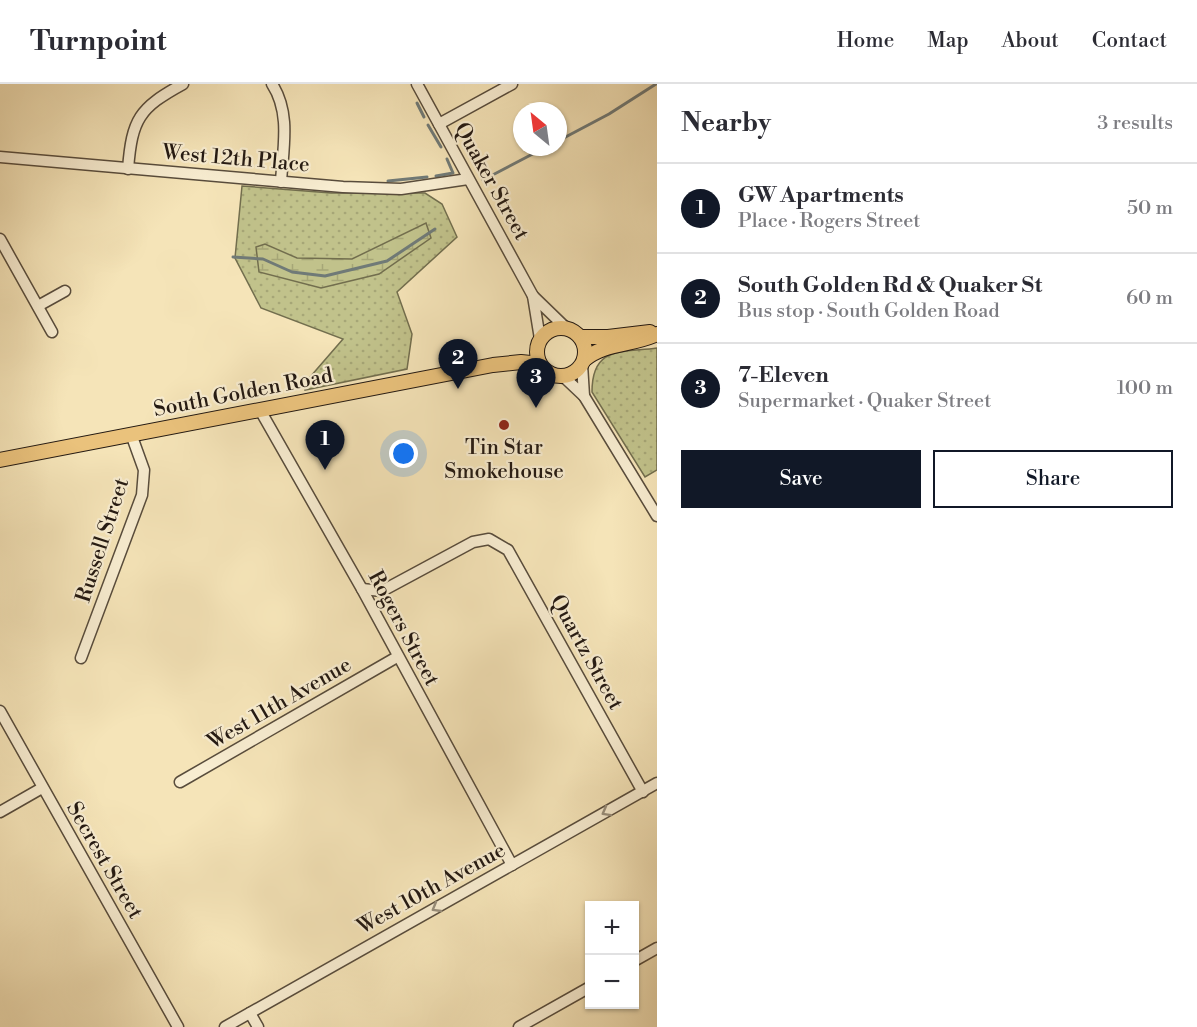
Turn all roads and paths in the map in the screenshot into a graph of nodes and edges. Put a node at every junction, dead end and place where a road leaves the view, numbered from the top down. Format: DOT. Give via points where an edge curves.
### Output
graph roads {
  1 [pos="183,84"];
  2 [pos="272,84"];
  3 [pos="417,84"];
  4 [pos="512,84"];
  5 [pos="439,124"];
  6 [pos="0,157"];
  7 [pos="128,169"];
  8 [pos="468,179"];
  9 [pos="281,182"];
  10 [pos="0,239"];
  11 [pos="64,291"];
  12 [pos="533,296"];
  13 [pos="38,306"];
  14 [pos="565,327"];
  15 [pos="52,332"];
  16 [pos="657,333"];
  17 [pos="580,337"];
  18 [pos="539,341"];
  19 [pos="583,362"];
  20 [pos="540,364"];
  21 [pos="494,365"];
  22 [pos="559,376"];
  23 [pos="584,396"];
  24 [pos="260,410"];
  25 [pos="132,435"];
  26 [pos="0,460"];
  27 [pos="657,516"];
  28 [pos="362,589"];
  29 [pos="398,657"];
  30 [pos="81,658"];
  31 [pos="0,711"];
  32 [pos="180,782"];
  33 [pos="657,783"];
  34 [pos="42,788"];
  35 [pos="643,792"];
  36 [pos="0,812"];
  37 [pos="512,865"];
  38 [pos="657,948"];
  39 [pos="639,958"];
  40 [pos="585,990"];
  41 [pos="250,1013"];
  42 [pos="178,1027"];
  43 [pos="225,1027"];
  44 [pos="258,1027"];
  45 [pos="519,1027"];
  1 -- 7 [label="street" via="142,113 131,137"];
  2 -- 9 [label="street" via="285,118"];
  3 -- 5 [label="street, Quaker Street"];
  4 -- 5 [label="street"];
  5 -- 8 [label="street, Quaker Street"];
  6 -- 7 [label="street, West 12th Place"];
  7 -- 9 [label="street, West 12th Place"];
  8 -- 9 [label="street, West 12th Place" via="401,189"];
  8 -- 12 [label="street, Quaker Street"];
  10 -- 13 [label="street"];
  11 -- 13 [label="street"];
  12 -- 14 [label="street, Quaker Street"];
  12 -- 18 [label="street, Quaker Street"];
  13 -- 15 [label="street"];
  14 -- 17 [label="main road"];
  14 -- 18 [label="main road" via="549,330"];
  16 -- 17 [label="main road"];
  16 -- 19 [label="main road" via="634,344 604,347"];
  17 -- 19 [label="main road" via="585,348"];
  18 -- 20 [label="main road"];
  18 -- 21 [label="main road, South Golden Road"];
  19 -- 22 [label="main road" via="572,373"];
  19 -- 23 [label="street"];
  20 -- 21 [label="main road, South Golden Road"];
  20 -- 22 [label="main road"];
  21 -- 24 [label="main road, South Golden Road"];
  22 -- 23 [label="street"];
  23 -- 27 [label="street"];
  24 -- 25 [label="main road, South Golden Road"];
  24 -- 28 [label="street, Rogers Street"];
  25 -- 26 [label="main road, South Golden Road"];
  25 -- 30 [label="street, Russell Street" via="144,470 142,495"];
  28 -- 29 [label="street, Rogers Street"];
  28 -- 35 [label="street, Quartz Street" via="382,591 473,542 489,539 508,550"];
  29 -- 32 [label="street, West 11th Avenue"];
  29 -- 37 [label="street, Rogers Street"];
  31 -- 34 [label="street, Secrest Street"];
  33 -- 35 [label="street, West 10th Avenue"];
  34 -- 36 [label="street"];
  34 -- 42 [label="street, Secrest Street"];
  35 -- 37 [label="street, West 10th Avenue, one-way"];
  37 -- 41 [label="street, West 10th Avenue, one-way"];
  38 -- 39 [label="street"];
  40 -- 45 [label="street"];
  41 -- 43 [label="street, West 10th Avenue"];
  41 -- 44 [label="street"];
}
